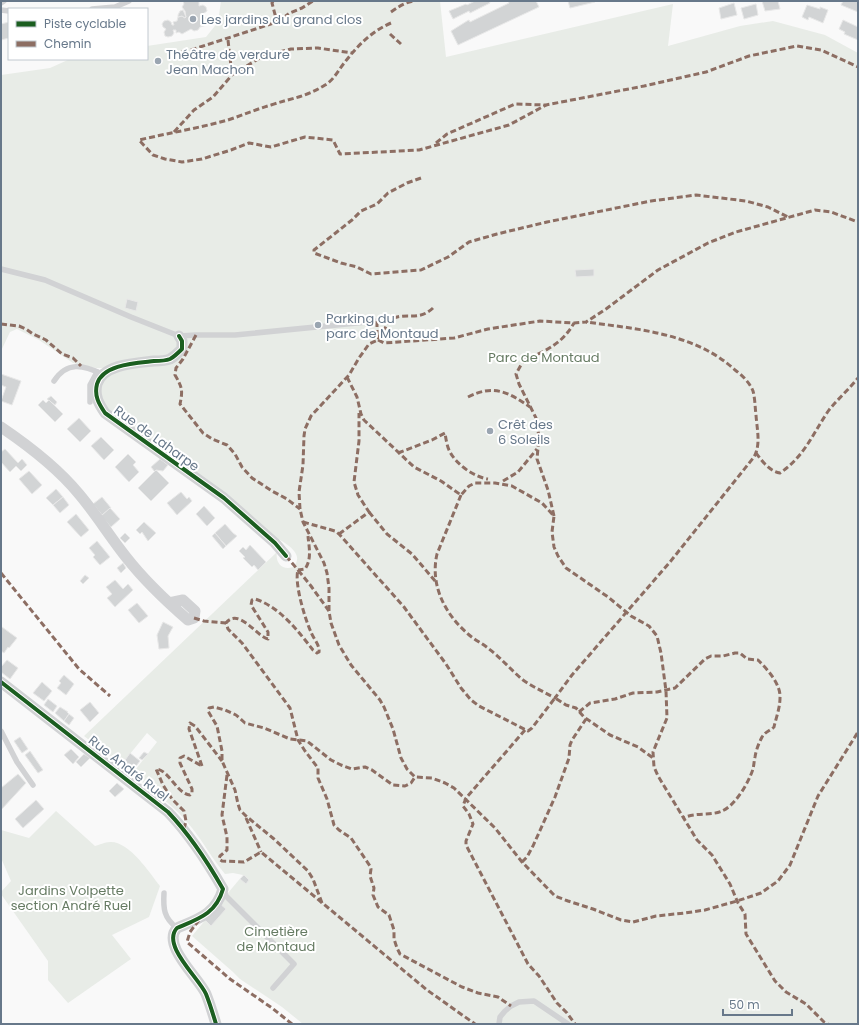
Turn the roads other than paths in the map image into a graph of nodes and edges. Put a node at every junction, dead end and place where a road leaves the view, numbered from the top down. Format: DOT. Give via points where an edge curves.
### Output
graph roads {
  1 [pos="4,1"];
  2 [pos="129,1"];
  3 [pos="1,3"];
  4 [pos="104,8"];
  5 [pos="1,269"];
  6 [pos="377,321"];
  7 [pos="179,336"];
  8 [pos="99,373"];
  9 [pos="54,381"];
  10 [pos="90,402"];
  11 [pos="1,427"];
  12 [pos="286,556"];
  13 [pos="169,603"];
  14 [pos="1,682"];
  15 [pos="1,732"];
  16 [pos="32,785"];
  17 [pos="223,889"];
  18 [pos="164,893"];
  19 [pos="177,928"];
  20 [pos="273,988"];
  21 [pos="216,1024"];
  22 [pos="499,1024"];
  23 [pos="568,1024"];
  1 -- 3 [label="lane"];
  2 -- 4 [label="lane" via="115,7"];
  5 -- 7 [label="lane" via="45,280"];
  6 -- 7 [label="lane" via="235,335"];
  7 -- 8 [label="street" via="182,349 168,360 138,363"];
  8 -- 9 [label="lane" via="81,366 70,367"];
  8 -- 10 [label="lane" via="90,385"];
  8 -- 12 [label="street, Rue de Laharpe" via="96,392 98,402 105,413 224,498"];
  11 -- 13 [label="street" via="29,446 80,494 127,558"];
  14 -- 17 [label="street, Rue André Ruel" via="168,812 184,828"];
  15 -- 16 [label="lane"];
  17 -- 19 [label="street" via="221,897 206,915"];
  17 -- 20 [label="lane" via="226,896 294,964"];
  18 -- 19 [label="lane" via="165,913"];
  19 -- 21 [label="street" via="172,936 177,950 206,994"];
  22 -- 23 [label="lane" via="500,1017 511,1006 519,1002 534,1001"];
}
